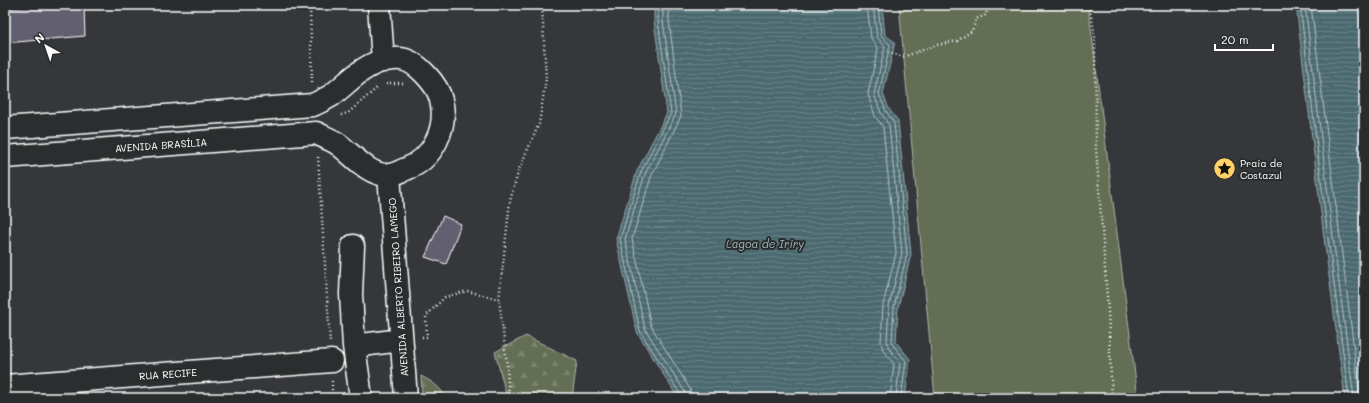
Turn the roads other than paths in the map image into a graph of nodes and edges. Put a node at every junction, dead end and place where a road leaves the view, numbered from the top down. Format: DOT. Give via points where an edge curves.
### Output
graph roads {
  1 [pos="379,5"];
  2 [pos="383,60"];
  3 [pos="5,128"];
  4 [pos="5,157"];
  5 [pos="389,175"];
  6 [pos="353,246"];
  7 [pos="401,340"];
  8 [pos="354,346"];
  9 [pos="332,361"];
  10 [pos="5,386"];
  11 [pos="361,398"];
  12 [pos="406,398"];
  1 -- 2 [label="street"];
  2 -- 3 [label="street" via="360,70 331,96 313,105"];
  2 -- 5 [label="street" via="401,58 417,66 429,77 441,99 442,119 437,142 427,156 412,167"];
  4 -- 5 [label="street, AVENIDA BRASÍLIA" via="316,133 338,144 366,168"];
  5 -- 7 [label="street, AVENIDA ALBERTO RIBEIRO LAMEGO"];
  6 -- 8 [label="street" via="351,294"];
  7 -- 8 [label="street"];
  7 -- 12 [label="street, AVENIDA ALBERTO RIBEIRO LAMEGO"];
  8 -- 11 [label="street"];
  9 -- 10 [label="street, RUA RECIFE"];
}
